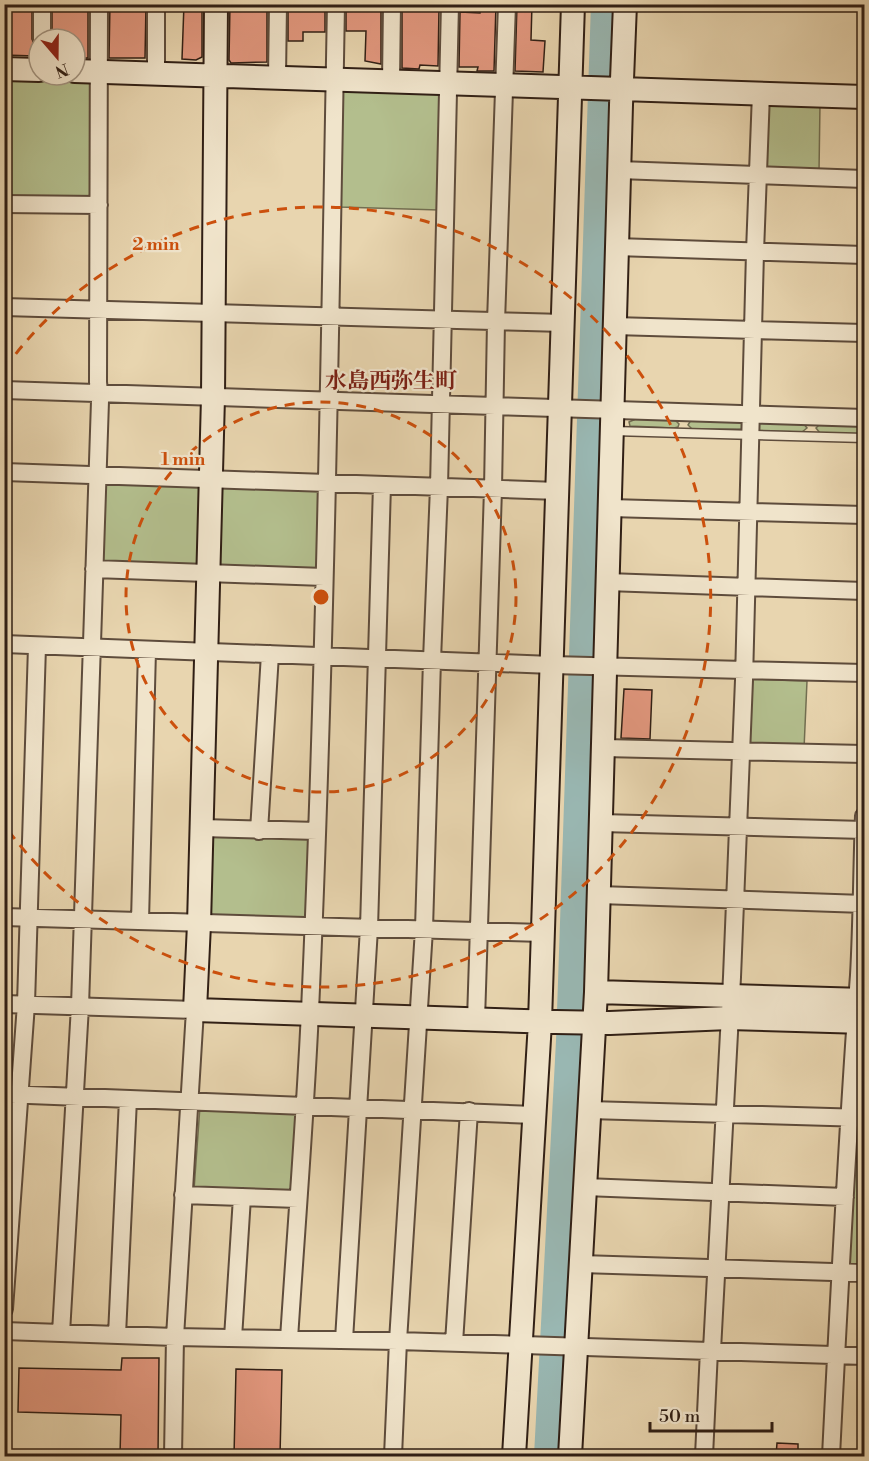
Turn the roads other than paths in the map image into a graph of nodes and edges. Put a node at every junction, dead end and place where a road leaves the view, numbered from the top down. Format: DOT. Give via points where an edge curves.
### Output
graph roads {
  1 [pos="42,4"];
  2 [pos="99,4"];
  3 [pos="156,4"];
  4 [pos="216,4"];
  5 [pos="278,4"];
  6 [pos="336,4"];
  7 [pos="393,4"];
  8 [pos="450,4"];
  9 [pos="507,4"];
  10 [pos="573,4"];
  11 [pos="625,4"];
  12 [pos="42,27"];
  13 [pos="4,69"];
  14 [pos="27,70"];
  15 [pos="87,72"];
  16 [pos="99,72"];
  17 [pos="156,73"];
  18 [pos="215,75"];
  19 [pos="277,77"];
  20 [pos="334,79"];
  21 [pos="391,81"];
  22 [pos="449,83"];
  23 [pos="506,85"];
  24 [pos="597,87"];
  25 [pos="761,93"];
  26 [pos="864,97"];
  27 [pos="619,170"];
  28 [pos="758,175"];
  29 [pos="864,179"];
  30 [pos="4,204"];
  31 [pos="99,205"];
  32 [pos="616,247"];
  33 [pos="754,252"];
  34 [pos="864,255"];
  35 [pos="4,307"];
  36 [pos="98,309"];
  37 [pos="213,312"];
  38 [pos="331,316"];
  39 [pos="442,320"];
  40 [pos="496,322"];
  41 [pos="564,323"];
  42 [pos="614,326"];
  43 [pos="753,329"];
  44 [pos="864,333"];
  45 [pos="4,390"];
  46 [pos="99,392"];
  47 [pos="213,397"];
  48 [pos="330,401"];
  49 [pos="440,404"];
  50 [pos="494,406"];
  51 [pos="568,408"];
  52 [pos="751,414"];
  53 [pos="607,417"];
  54 [pos="864,418"];
  55 [pos="750,435"];
  56 [pos="864,438"];
  57 [pos="4,472"];
  58 [pos="98,476"];
  59 [pos="210,479"];
  60 [pos="327,483"];
  61 [pos="382,485"];
  62 [pos="439,487"];
  63 [pos="493,489"];
  64 [pos="558,491"];
  65 [pos="610,508"];
  66 [pos="748,511"];
  67 [pos="864,515"];
  68 [pos="94,569"];
  69 [pos="208,573"];
  70 [pos="324,577"];
  71 [pos="608,582"];
  72 [pos="747,587"];
  73 [pos="864,591"];
  74 [pos="4,644"];
  75 [pos="37,646"];
  76 [pos="91,648"];
  77 [pos="147,650"];
  78 [pos="207,652"];
  79 [pos="270,654"];
  80 [pos="322,656"];
  81 [pos="377,658"];
  82 [pos="432,660"];
  83 [pos="487,662"];
  84 [pos="560,665"];
  85 [pos="597,665"];
  86 [pos="743,670"];
  87 [pos="864,673"];
  88 [pos="604,748"];
  89 [pos="741,751"];
  90 [pos="864,754"];
  91 [pos="864,816"];
  92 [pos="601,822"];
  93 [pos="738,826"];
  94 [pos="202,828"];
  95 [pos="864,830"];
  96 [pos="259,831"];
  97 [pos="316,831"];
  98 [pos="599,895"];
  99 [pos="735,901"];
  100 [pos="863,904"];
  101 [pos="4,917"];
  102 [pos="27,917"];
  103 [pos="83,920"];
  104 [pos="140,921"];
  105 [pos="199,924"];
  106 [pos="314,927"];
  107 [pos="369,928"];
  108 [pos="424,929"];
  109 [pos="478,931"];
  110 [pos="543,933"];
  111 [pos="596,992"];
  112 [pos="688,995"];
  113 [pos="4,1004"];
  114 [pos="26,1004"];
  115 [pos="80,1006"];
  116 [pos="730,1007"];
  117 [pos="195,1010"];
  118 [pos="860,1011"];
  119 [pos="310,1015"];
  120 [pos="363,1016"];
  121 [pos="419,1018"];
  122 [pos="476,1020"];
  123 [pos="548,1022"];
  124 [pos="586,1022"];
  125 [pos="12,1095"];
  126 [pos="74,1097"];
  127 [pos="129,1099"];
  128 [pos="189,1101"];
  129 [pos="304,1105"];
  130 [pos="357,1107"];
  131 [pos="413,1109"];
  132 [pos="589,1110"];
  133 [pos="469,1111"];
  134 [pos="534,1115"];
  135 [pos="723,1115"];
  136 [pos="857,1117"];
  137 [pos="585,1187"];
  138 [pos="720,1191"];
  139 [pos="183,1195"];
  140 [pos="242,1197"];
  141 [pos="845,1197"];
  142 [pos="298,1199"];
  143 [pos="581,1264"];
  144 [pos="716,1269"];
  145 [pos="841,1272"];
  146 [pos="864,1273"];
  147 [pos="4,1310"];
  148 [pos="4,1330"];
  149 [pos="61,1333"];
  150 [pos="117,1335"];
  151 [pos="175,1337"];
  152 [pos="233,1338"];
  153 [pos="289,1339"];
  154 [pos="344,1340"];
  155 [pos="398,1341"];
  156 [pos="454,1343"];
  157 [pos="526,1346"];
  158 [pos="570,1347"];
  159 [pos="710,1350"];
  160 [pos="836,1355"];
  161 [pos="864,1356"];
  162 [pos="173,1456"];
  163 [pos="393,1456"];
  164 [pos="514,1456"];
  165 [pos="570,1456"];
  166 [pos="704,1456"];
  167 [pos="831,1456"];
  1 -- 12 [label="street"];
  2 -- 16 [label="street"];
  3 -- 17 [label="street"];
  4 -- 18 [label="street"];
  5 -- 19 [label="street"];
  6 -- 20 [label="street"];
  7 -- 21 [label="street"];
  8 -- 22 [label="street"];
  9 -- 23 [label="street"];
  10 -- 24 [label="street"];
  11 -- 24 [label="street"];
  13 -- 14 [label="street"];
  15 -- 16 [label="street"];
  16 -- 17 [label="street"];
  16 -- 31 [label="street"];
  17 -- 18 [label="street"];
  18 -- 19 [label="street"];
  18 -- 37 [label="street"];
  19 -- 20 [label="street"];
  20 -- 21 [label="street"];
  20 -- 38 [label="street"];
  21 -- 22 [label="street"];
  22 -- 23 [label="street"];
  22 -- 39 [label="street"];
  23 -- 24 [label="street"];
  23 -- 40 [label="street"];
  24 -- 25 [label="street"];
  24 -- 27 [label="street"];
  24 -- 41 [label="street"];
  25 -- 26 [label="street"];
  25 -- 28 [label="street"];
  27 -- 28 [label="street"];
  27 -- 32 [label="street"];
  28 -- 29 [label="street"];
  28 -- 33 [label="street"];
  30 -- 31 [label="street"];
  31 -- 36 [label="street"];
  32 -- 33 [label="street"];
  32 -- 42 [label="street"];
  33 -- 34 [label="street"];
  33 -- 43 [label="street"];
  35 -- 36 [label="street"];
  36 -- 37 [label="street"];
  36 -- 46 [label="street"];
  37 -- 38 [label="street"];
  37 -- 47 [label="street"];
  38 -- 39 [label="street"];
  38 -- 48 [label="street"];
  39 -- 40 [label="street"];
  39 -- 49 [label="street"];
  40 -- 41 [label="street"];
  40 -- 50 [label="street"];
  41 -- 51 [label="street"];
  42 -- 43 [label="street"];
  42 -- 53 [label="street"];
  43 -- 44 [label="street"];
  43 -- 52 [label="street"];
  45 -- 46 [label="street"];
  46 -- 47 [label="street"];
  46 -- 58 [label="street"];
  47 -- 48 [label="street"];
  47 -- 59 [label="street"];
  48 -- 49 [label="street"];
  48 -- 60 [label="street"];
  49 -- 50 [label="street"];
  49 -- 62 [label="street"];
  50 -- 51 [label="street"];
  50 -- 63 [label="street"];
  51 -- 53 [label="street"];
  51 -- 64 [label="street"];
  52 -- 53 [label="street"];
  52 -- 54 [label="street"];
  52 -- 55 [label="street"];
  53 -- 55 [label="lane"];
  53 -- 65 [label="street"];
  55 -- 56 [label="lane"];
  55 -- 66 [label="street"];
  57 -- 58 [label="street"];
  58 -- 59 [label="street"];
  58 -- 68 [label="street"];
  59 -- 60 [label="street"];
  59 -- 69 [label="street"];
  60 -- 61 [label="street"];
  60 -- 70 [label="street"];
  61 -- 62 [label="street"];
  61 -- 81 [label="street"];
  62 -- 63 [label="street"];
  62 -- 82 [label="street"];
  63 -- 64 [label="street"];
  63 -- 83 [label="street"];
  64 -- 84 [label="street"];
  65 -- 66 [label="street"];
  65 -- 71 [label="street"];
  66 -- 67 [label="street"];
  66 -- 72 [label="street"];
  68 -- 69 [label="street"];
  68 -- 76 [label="street"];
  69 -- 70 [label="street"];
  69 -- 78 [label="street"];
  70 -- 80 [label="street"];
  71 -- 72 [label="street"];
  71 -- 85 [label="street"];
  72 -- 73 [label="street"];
  72 -- 86 [label="street"];
  74 -- 75 [label="street"];
  75 -- 76 [label="street"];
  75 -- 102 [label="street"];
  76 -- 77 [label="street"];
  76 -- 103 [label="street"];
  77 -- 78 [label="street"];
  77 -- 104 [label="street"];
  78 -- 79 [label="street"];
  78 -- 94 [label="street"];
  79 -- 80 [label="street"];
  79 -- 96 [label="street"];
  80 -- 81 [label="street"];
  80 -- 97 [label="street"];
  81 -- 82 [label="street"];
  81 -- 107 [label="street"];
  82 -- 83 [label="street"];
  82 -- 108 [label="street"];
  83 -- 84 [label="street"];
  83 -- 109 [label="street"];
  84 -- 85 [label="street"];
  84 -- 110 [label="street"];
  85 -- 86 [label="street"];
  85 -- 88 [label="street"];
  86 -- 87 [label="street"];
  86 -- 89 [label="street"];
  88 -- 89 [label="street"];
  88 -- 92 [label="street"];
  89 -- 90 [label="street"];
  89 -- 93 [label="street"];
  91 -- 95 [label="street"];
  92 -- 93 [label="street"];
  92 -- 98 [label="street"];
  93 -- 95 [label="street"];
  93 -- 99 [label="street"];
  94 -- 96 [label="street"];
  94 -- 105 [label="street"];
  95 -- 100 [label="street"];
  96 -- 97 [label="street"];
  97 -- 106 [label="street"];
  98 -- 99 [label="street"];
  98 -- 111 [label="street"];
  99 -- 100 [label="street"];
  99 -- 116 [label="street"];
  100 -- 118 [label="street"];
  101 -- 102 [label="street"];
  102 -- 103 [label="street"];
  102 -- 114 [label="street"];
  103 -- 104 [label="street"];
  103 -- 115 [label="street"];
  104 -- 105 [label="street"];
  105 -- 106 [label="street"];
  105 -- 117 [label="street"];
  106 -- 107 [label="street"];
  106 -- 119 [label="street"];
  107 -- 108 [label="street"];
  107 -- 120 [label="street"];
  108 -- 109 [label="street"];
  108 -- 121 [label="street"];
  109 -- 110 [label="street"];
  109 -- 122 [label="street"];
  110 -- 123 [label="street"];
  111 -- 112 [label="street"];
  111 -- 124 [label="street"];
  112 -- 116 [label="street"];
  112 -- 124 [label="street"];
  113 -- 114 [label="street"];
  114 -- 115 [label="street"];
  114 -- 125 [label="street"];
  115 -- 117 [label="street"];
  115 -- 126 [label="street"];
  116 -- 118 [label="street"];
  116 -- 124 [label="street"];
  116 -- 135 [label="street"];
  117 -- 119 [label="street"];
  117 -- 128 [label="street"];
  118 -- 136 [label="street"];
  119 -- 120 [label="street"];
  119 -- 129 [label="street"];
  120 -- 121 [label="street"];
  120 -- 130 [label="street"];
  121 -- 122 [label="street"];
  121 -- 131 [label="street"];
  122 -- 123 [label="street"];
  123 -- 124 [label="street"];
  123 -- 134 [label="street"];
  124 -- 132 [label="street"];
  125 -- 126 [label="street"];
  125 -- 147 [label="street"];
  126 -- 127 [label="street"];
  126 -- 149 [label="street"];
  127 -- 128 [label="street"];
  127 -- 150 [label="street"];
  128 -- 129 [label="street"];
  128 -- 139 [label="street"];
  129 -- 130 [label="street"];
  129 -- 142 [label="street"];
  130 -- 131 [label="street"];
  130 -- 154 [label="street"];
  131 -- 133 [label="street"];
  131 -- 155 [label="street"];
  132 -- 135 [label="street"];
  132 -- 137 [label="street"];
  133 -- 134 [label="street"];
  133 -- 156 [label="street"];
  134 -- 157 [label="street"];
  135 -- 136 [label="street"];
  135 -- 138 [label="street"];
  136 -- 141 [label="street"];
  137 -- 138 [label="street"];
  137 -- 143 [label="street"];
  138 -- 141 [label="street"];
  138 -- 144 [label="street"];
  139 -- 140 [label="street"];
  139 -- 151 [label="street"];
  140 -- 142 [label="street"];
  140 -- 152 [label="street"];
  141 -- 145 [label="street"];
  142 -- 153 [label="street"];
  143 -- 144 [label="street"];
  143 -- 158 [label="street"];
  144 -- 145 [label="street"];
  144 -- 159 [label="street"];
  145 -- 146 [label="street"];
  145 -- 160 [label="street"];
  148 -- 149 [label="street"];
  149 -- 150 [label="street"];
  150 -- 151 [label="street"];
  151 -- 152 [label="street"];
  151 -- 162 [label="street"];
  152 -- 153 [label="street"];
  153 -- 154 [label="street"];
  154 -- 155 [label="street"];
  155 -- 156 [label="street"];
  155 -- 163 [label="street"];
  156 -- 157 [label="street"];
  157 -- 158 [label="street"];
  157 -- 164 [label="street"];
  158 -- 159 [label="street"];
  158 -- 165 [label="street"];
  159 -- 160 [label="street"];
  159 -- 166 [label="street"];
  160 -- 161 [label="street"];
  160 -- 167 [label="street"];
}
